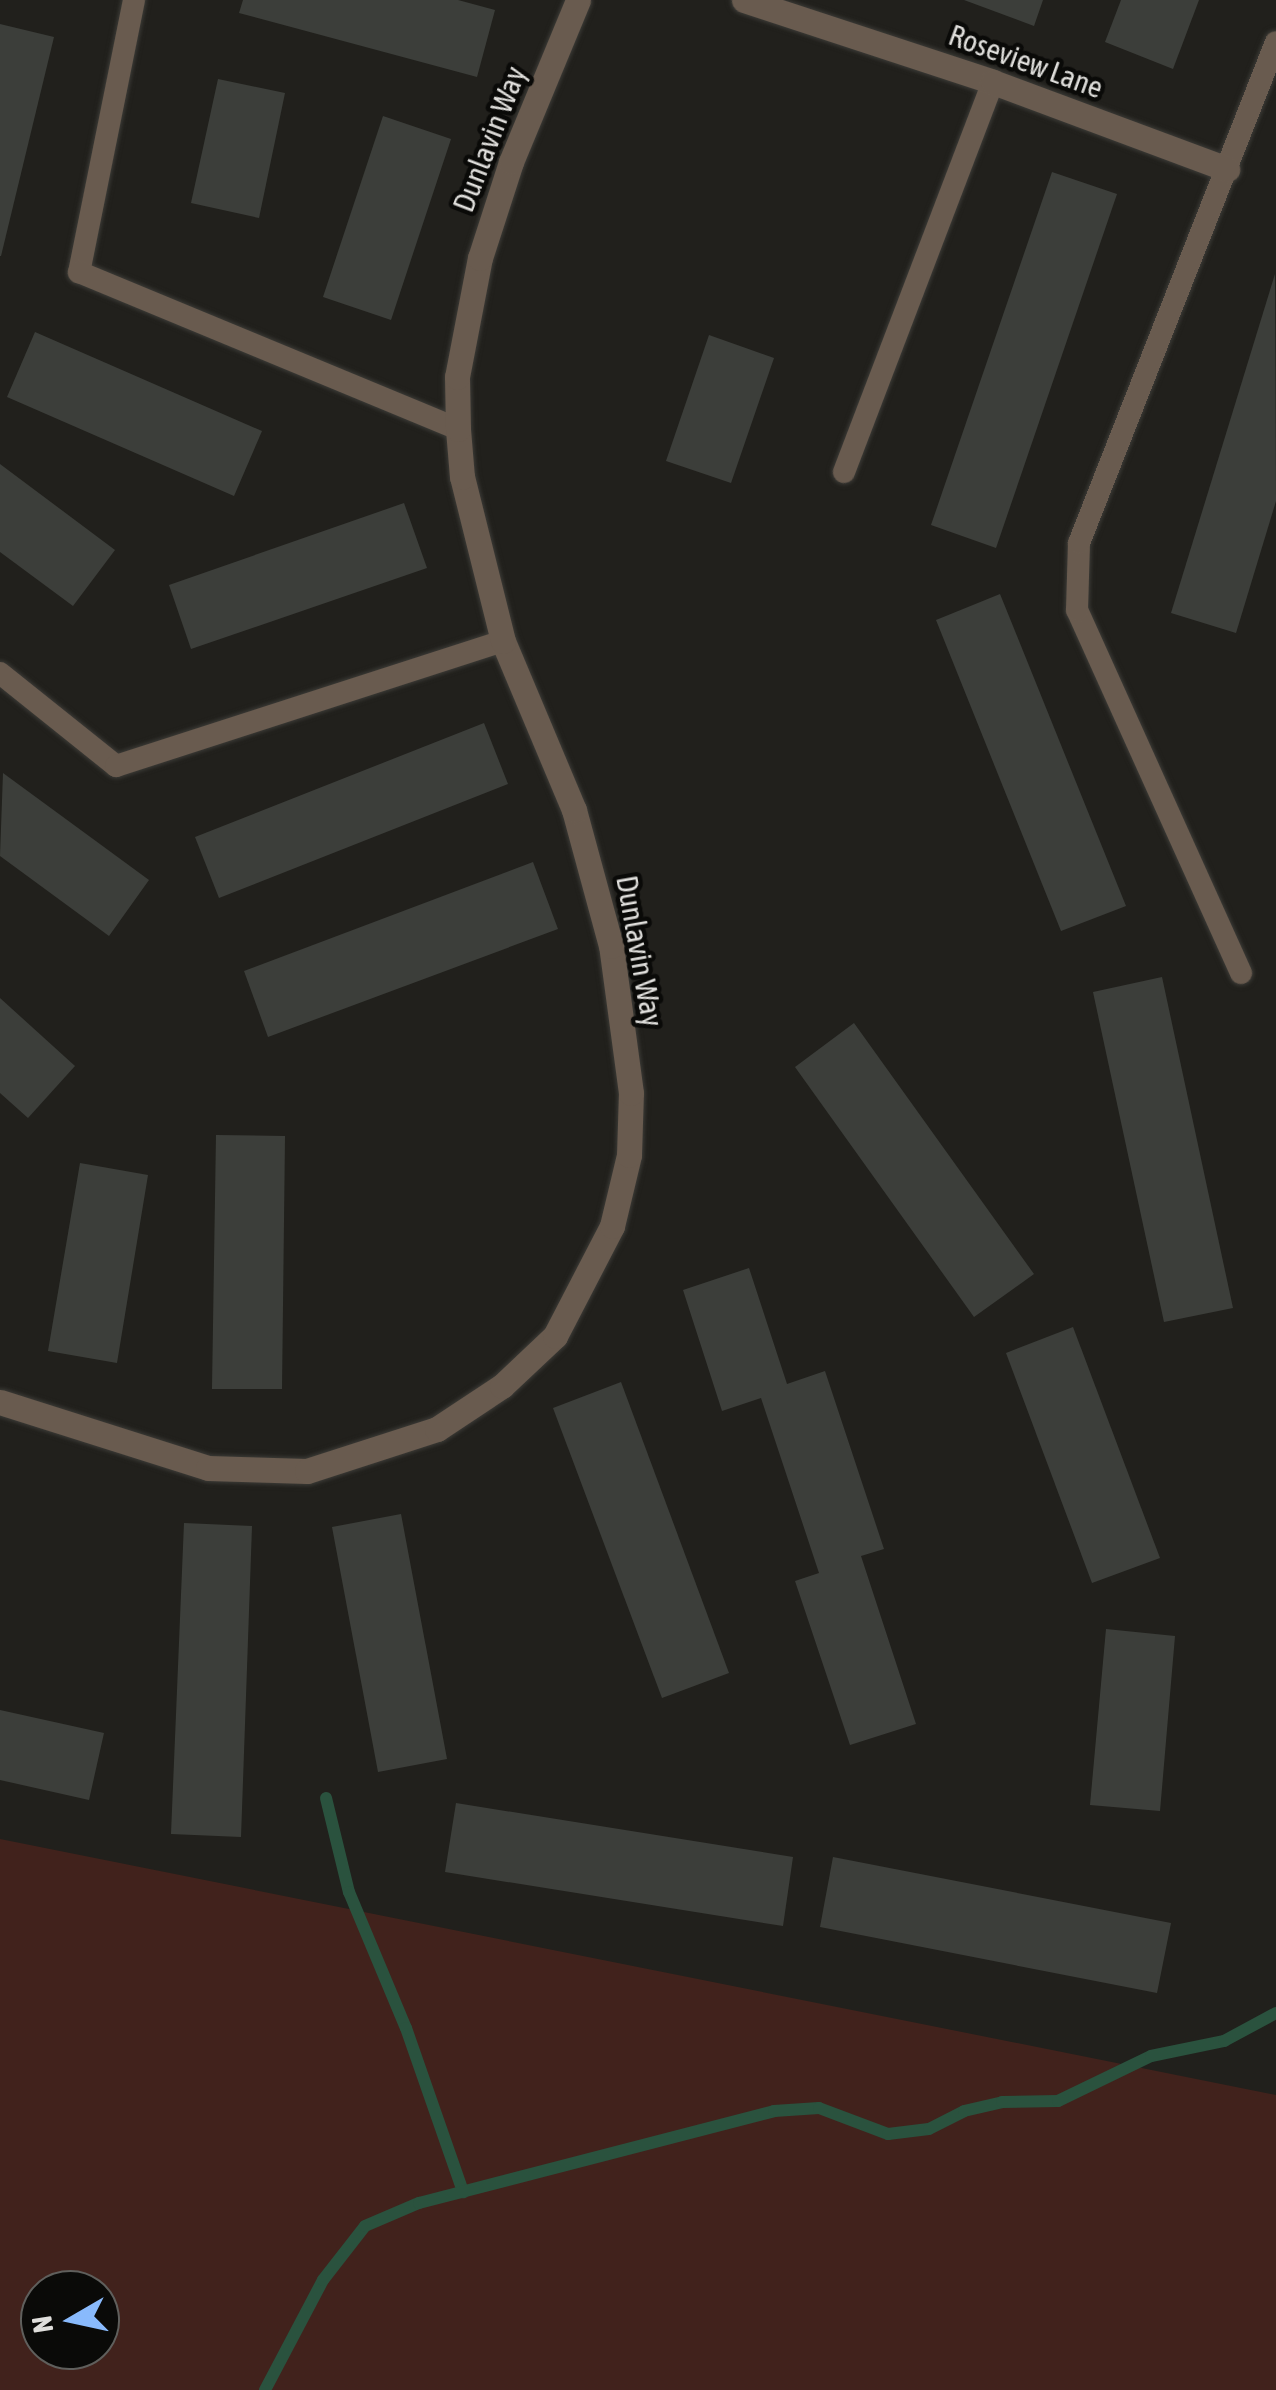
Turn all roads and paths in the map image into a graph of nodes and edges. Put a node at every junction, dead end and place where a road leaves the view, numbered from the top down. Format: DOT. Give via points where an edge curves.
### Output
graph roads {
  1 [pos="134,0"];
  2 [pos="578,0"];
  3 [pos="744,0"];
  4 [pos="1276,42"];
  5 [pos="993,82"];
  6 [pos="1226,169"];
  7 [pos="458,428"];
  8 [pos="844,472"];
  9 [pos="502,641"];
  10 [pos="0,672"];
  11 [pos="1240,974"];
  12 [pos="0,1402"];
  1 -- 7 [label="lane" via="79,272"];
  2 -- 7 [label="street, Dunlavin Way" via="511,162 480,258 456,377"];
  3 -- 5 [label="street, Roseview Lane"];
  4 -- 6 [label="lane"];
  5 -- 6 [label="street, Roseview Lane"];
  5 -- 8 [label="lane"];
  6 -- 11 [label="lane" via="1079,543 1078,610"];
  7 -- 9 [label="street, Dunlavin Way" via="462,477"];
  9 -- 10 [label="lane" via="116,766"];
  9 -- 12 [label="street, Dunlavin Way" via="593,871 611,946 631,1093 630,1155 612,1226 555,1336 502,1386 437,1429 306,1471 208,1468"];
}
